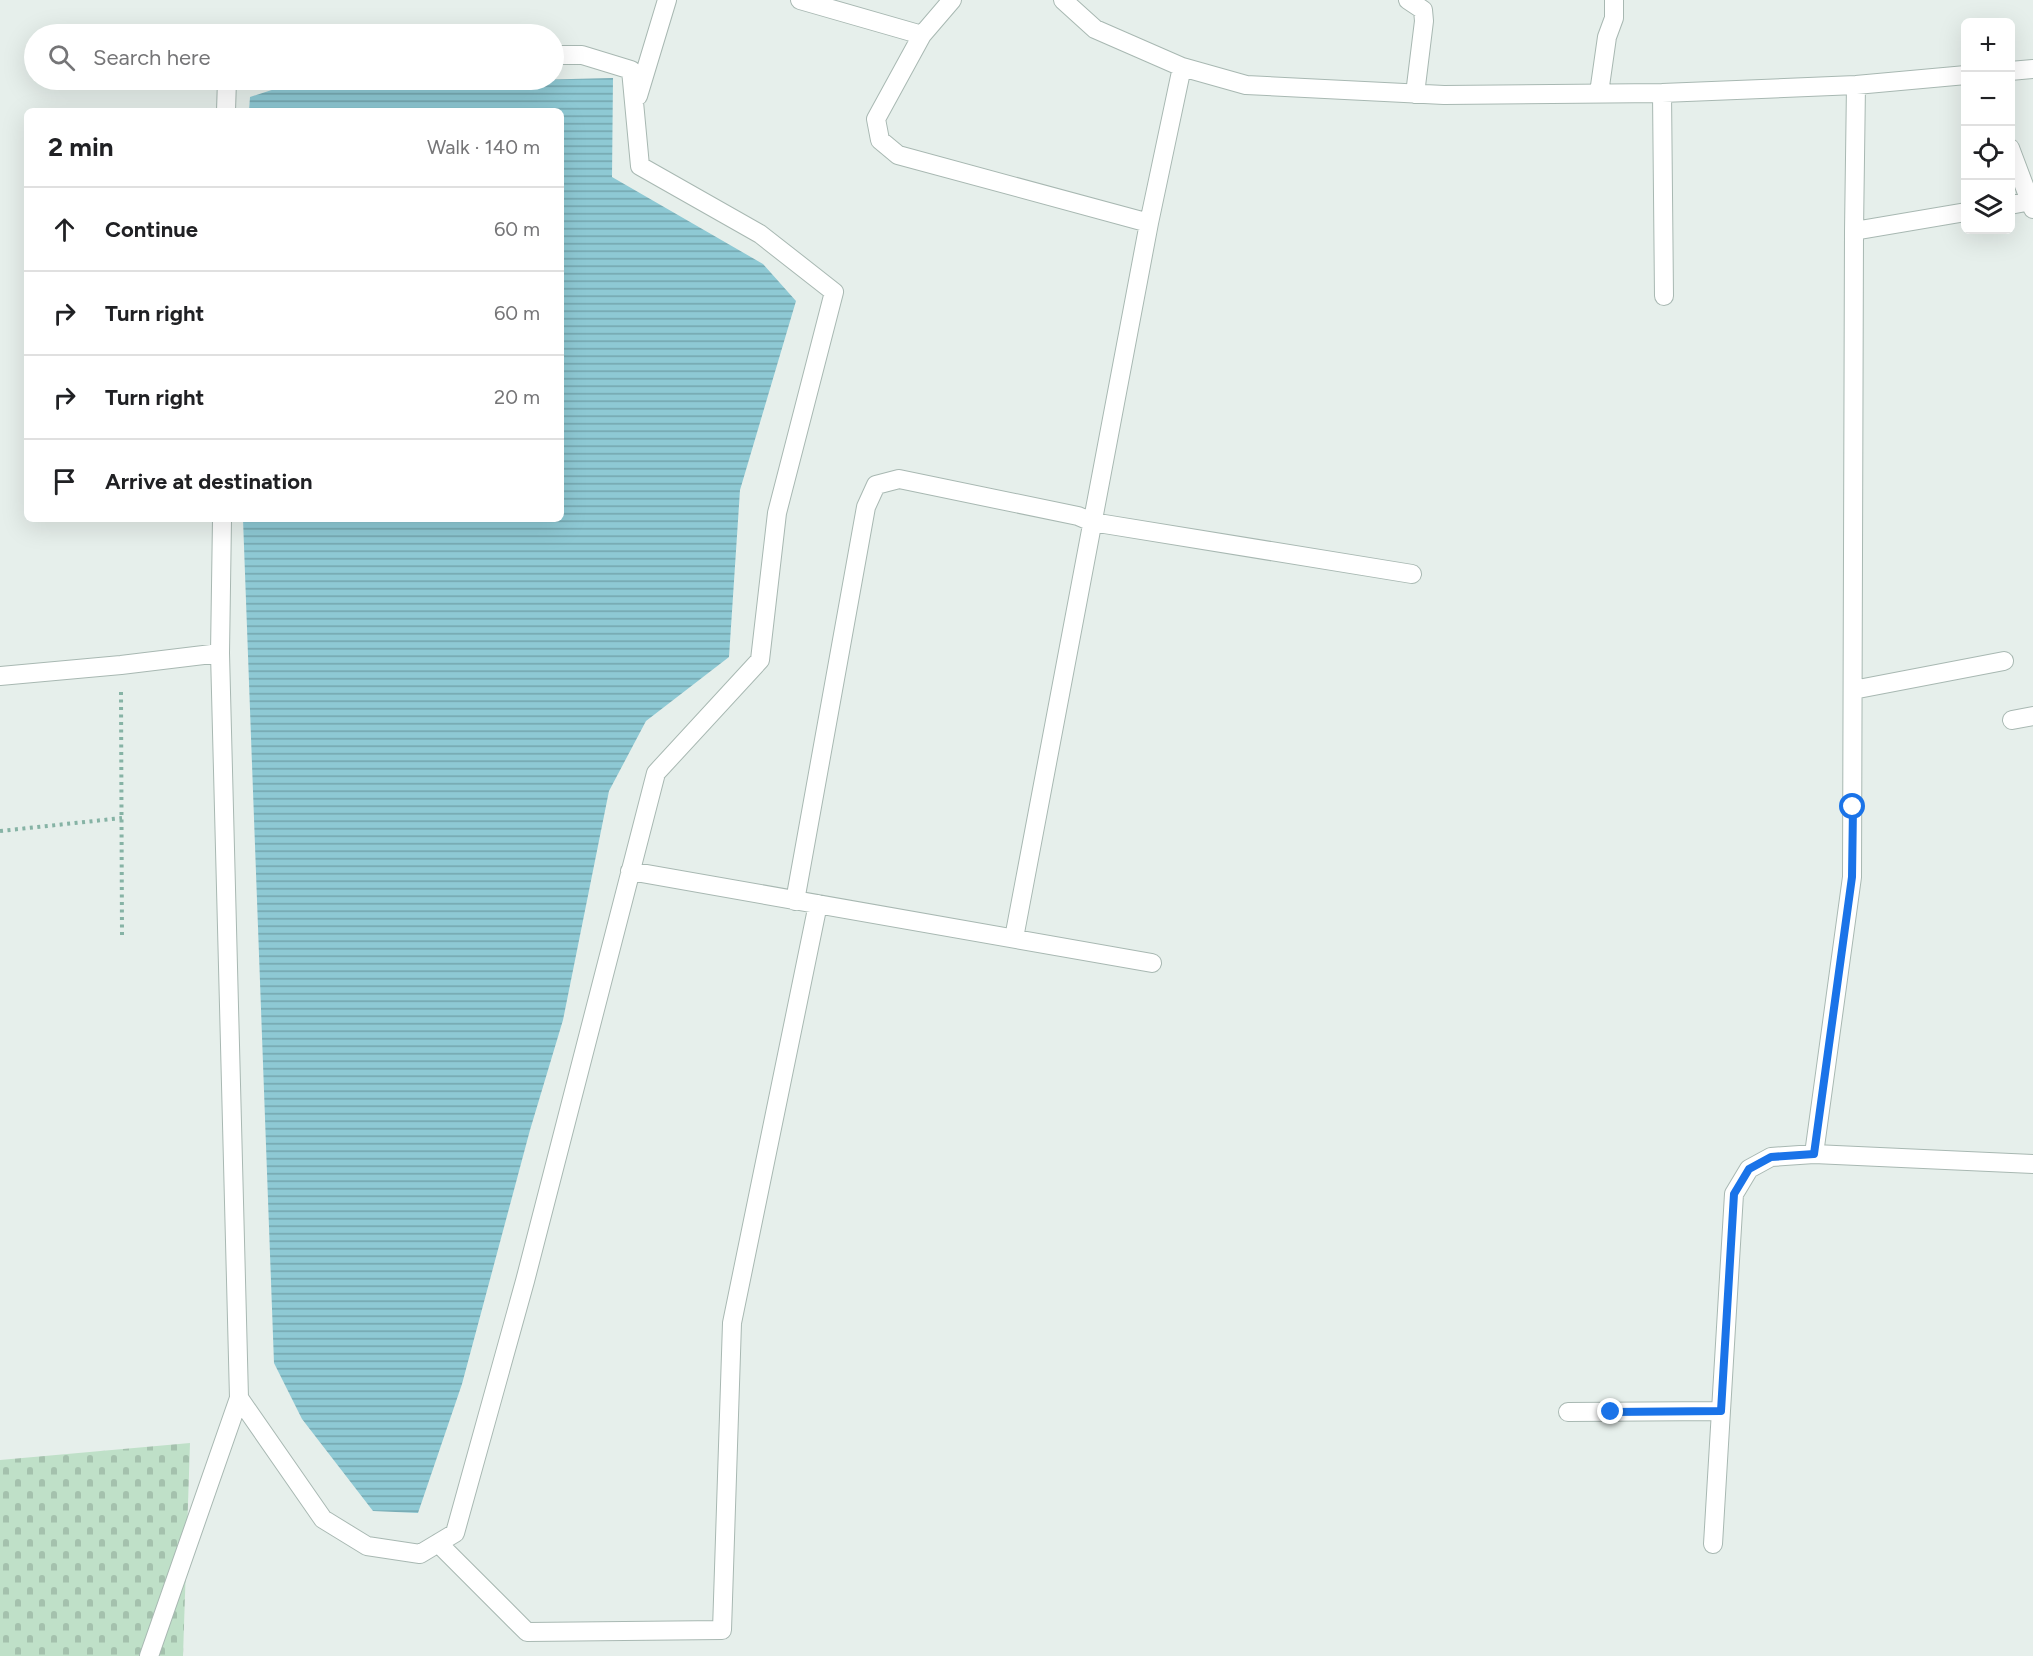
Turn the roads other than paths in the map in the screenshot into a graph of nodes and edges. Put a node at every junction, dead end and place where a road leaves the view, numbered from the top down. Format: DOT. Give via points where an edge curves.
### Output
graph roads {
  1 [pos="667,0"];
  2 [pos="800,0"];
  3 [pos="952,0"];
  4 [pos="1063,0"];
  5 [pos="1408,0"];
  6 [pos="1614,0"];
  7 [pos="922,35"];
  8 [pos="564,56"];
  9 [pos="1182,67"];
  10 [pos="2033,69"];
  11 [pos="2015,71"];
  12 [pos="1961,75"];
  13 [pos="1856,84"];
  14 [pos="227,90"];
  15 [pos="1599,93"];
  16 [pos="1662,93"];
  17 [pos="1415,94"];
  18 [pos="635,106"];
  19 [pos="226,108"];
  20 [pos="2015,161"];
  21 [pos="2015,205"];
  22 [pos="2032,205"];
  23 [pos="1961,213"];
  24 [pos="1149,223"];
  25 [pos="1854,231"];
  26 [pos="1665,296"];
  27 [pos="222,522"];
  28 [pos="1092,522"];
  29 [pos="1412,574"];
  30 [pos="220,653"];
  31 [pos="2004,661"];
  32 [pos="0,676"];
  33 [pos="1853,690"];
  34 [pos="2033,716"];
  35 [pos="2012,720"];
  36 [pos="630,871"];
  37 [pos="795,901"];
  38 [pos="818,904"];
  39 [pos="1014,938"];
  40 [pos="1152,963"];
  41 [pos="1814,1154"];
  42 [pos="2033,1164"];
  43 [pos="239,1398"];
  44 [pos="1721,1411"];
  45 [pos="1568,1412"];
  46 [pos="438,1543"];
  47 [pos="1713,1544"];
  48 [pos="149,1656"];
  1 -- 18 [label="street"];
  2 -- 7 [label="street"];
  3 -- 7 [label="street"];
  4 -- 9 [label="street" via="1095,29"];
  5 -- 17 [label="street" via="1423,10 1424,21"];
  6 -- 15 [label="street"];
  7 -- 24 [label="street" via="876,120 880,140 898,155"];
  8 -- 18 [label="street" via="582,55 631,70"];
  9 -- 17 [label="street" via="1246,85"];
  9 -- 24 [label="street"];
  10 -- 11 [label="street"];
  12 -- 13 [label="street"];
  13 -- 16 [label="street"];
  13 -- 25 [label="street"];
  14 -- 19 [label="street"];
  15 -- 16 [label="street"];
  15 -- 17 [label="street"];
  16 -- 26 [label="street"];
  18 -- 36 [label="street" via="640,166 760,234 834,292 777,513 760,660 656,772"];
  20 -- 22 [label="street"];
  21 -- 22 [label="street"];
  23 -- 25 [label="street"];
  24 -- 28 [label="street"];
  25 -- 33 [label="street"];
  27 -- 30 [label="street"];
  28 -- 29 [label="street"];
  28 -- 37 [label="street" via="899,479 876,485 866,507"];
  28 -- 39 [label="street"];
  30 -- 32 [label="street"];
  30 -- 43 [label="street"];
  31 -- 33 [label="street"];
  33 -- 41 [label="street" via="1852,877"];
  34 -- 35 [label="street"];
  36 -- 37 [label="street"];
  36 -- 46 [label="street" via="525,1281 455,1533"];
  37 -- 38 [label="street"];
  38 -- 39 [label="street"];
  38 -- 46 [label="street" via="732,1323 722,1630 527,1632"];
  39 -- 40 [label="street"];
  41 -- 42 [label="street"];
  41 -- 44 [label="street" via="1771,1157 1749,1169 1734,1194"];
  43 -- 46 [label="street" via="322,1519 367,1546 420,1554"];
  43 -- 48 [label="street"];
  44 -- 45 [label="street"];
  44 -- 47 [label="street"];
}
